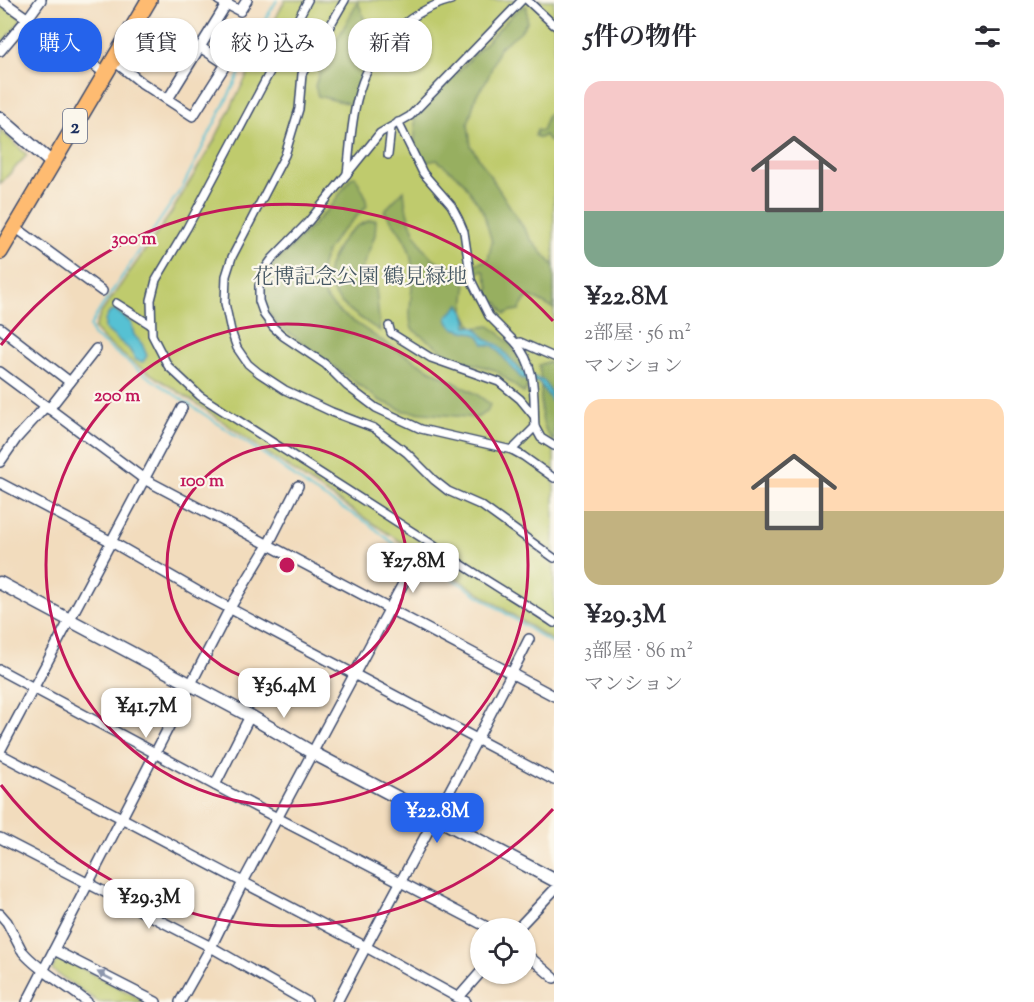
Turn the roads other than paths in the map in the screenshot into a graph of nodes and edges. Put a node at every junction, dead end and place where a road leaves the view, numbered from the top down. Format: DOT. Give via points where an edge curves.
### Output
graph roads {
  1 [pos="1,0"];
  2 [pos="41,0"];
  3 [pos="149,0"];
  4 [pos="247,0"];
  5 [pos="308,0"];
  6 [pos="345,0"];
  7 [pos="452,0"];
  8 [pos="522,0"];
  9 [pos="527,0"];
  10 [pos="223,2"];
  11 [pos="28,18"];
  12 [pos="554,25"];
  13 [pos="18,30"];
  14 [pos="200,47"];
  15 [pos="0,51"];
  16 [pos="102,63"];
  17 [pos="109,67"];
  18 [pos="168,99"];
  19 [pos="0,118"];
  20 [pos="398,122"];
  21 [pos="391,128"];
  22 [pos="388,155"];
  23 [pos="53,164"];
  24 [pos="347,176"];
  25 [pos="15,227"];
  26 [pos="0,252"];
  27 [pos="102,291"];
  28 [pos="116,303"];
  29 [pos="151,325"];
  30 [pos="389,327"];
  31 [pos="0,328"];
  32 [pos="516,343"];
  33 [pos="96,349"];
  34 [pos="554,357"];
  35 [pos="0,372"];
  36 [pos="70,382"];
  37 [pos="47,407"];
  38 [pos="182,408"];
  39 [pos="534,416"];
  40 [pos="535,427"];
  41 [pos="554,446"];
  42 [pos="512,450"];
  43 [pos="0,462"];
  44 [pos="554,478"];
  45 [pos="144,479"];
  46 [pos="0,483"];
  47 [pos="298,486"];
  48 [pos="110,541"];
  49 [pos="268,544"];
  50 [pos="554,558"];
  51 [pos="413,565"];
  52 [pos="0,583"];
  53 [pos="230,608"];
  54 [pos="389,610"];
  55 [pos="68,620"];
  56 [pos="554,623"];
  57 [pos="529,639"];
  58 [pos="0,670"];
  59 [pos="512,673"];
  60 [pos="354,674"];
  61 [pos="191,685"];
  62 [pos="32,687"];
  63 [pos="554,696"];
  64 [pos="250,716"];
  65 [pos="478,740"];
  66 [pos="0,752"];
  67 [pos="155,752"];
  68 [pos="313,753"];
  69 [pos="554,780"];
  70 [pos="215,785"];
  71 [pos="436,817"];
  72 [pos="122,818"];
  73 [pos="279,819"];
  74 [pos="0,838"];
  75 [pos="554,880"];
  76 [pos="243,882"];
  77 [pos="399,882"];
  78 [pos="88,884"];
  79 [pos="554,890"];
  80 [pos="0,914"];
  81 [pos="470,918"];
  82 [pos="527,918"];
  83 [pos="211,947"];
  84 [pos="366,947"];
  85 [pos="54,950"];
  86 [pos="536,962"];
  87 [pos="44,969"];
  88 [pos="554,978"];
  89 [pos="473,984"];
  90 [pos="463,999"];
  91 [pos="27,1002"];
  92 [pos="87,1002"];
  93 [pos="156,1002"];
  94 [pos="180,1002"];
  95 [pos="307,1002"];
  96 [pos="337,1002"];
  1 -- 11 [label="street"];
  2 -- 11 [label="street"];
  3 -- 17 [label="main road, 2"];
  4 -- 10 [label="street" via="240,11"];
  5 -- 29 [label="street" via="156,280"];
  6 -- 50 [label="street" via="302,74 299,109 285,155 226,276 225,303 237,348 248,364 285,390 374,428 448,491 482,506"];
  7 -- 24 [label="street" via="413,18 390,36 375,57 356,101"];
  8 -- 20 [label="street" via="410,116"];
  9 -- 12 [label="street"];
  10 -- 14 [label="street"];
  13 -- 15 [label="street"];
  14 -- 18 [label="street"];
  14 -- 18 [label="street" via="226,64 193,116"];
  16 -- 17 [label="street"];
  17 -- 18 [label="street"];
  17 -- 23 [label="main road, 2"];
  19 -- 23 [label="street"];
  20 -- 21 [label="street"];
  20 -- 32 [label="street" via="423,172 458,218 471,280 489,316"];
  21 -- 22 [label="street"];
  21 -- 24 [label="street" via="380,133"];
  23 -- 25 [label="main road, 2"];
  24 -- 42 [label="street" via="264,270 259,286 264,315 273,327 325,364 376,408 421,429"];
  25 -- 26 [label="main road, 2"];
  25 -- 27 [label="street"];
  28 -- 29 [label="street"];
  29 -- 56 [label="street" via="157,349 168,366 200,396"];
  30 -- 39 [label="street" via="391,333 430,358 499,382"];
  31 -- 36 [label="street"];
  32 -- 34 [label="street"];
  32 -- 39 [label="street" via="531,371"];
  33 -- 36 [label="street"];
  35 -- 37 [label="street"];
  36 -- 37 [label="street"];
  37 -- 43 [label="street"];
  37 -- 45 [label="street"];
  38 -- 45 [label="street"];
  39 -- 40 [label="street"];
  40 -- 41 [label="street" via="541,438"];
  40 -- 42 [label="street"];
  42 -- 44 [label="street"];
  45 -- 48 [label="street"];
  45 -- 49 [label="street"];
  46 -- 48 [label="street"];
  47 -- 49 [label="street"];
  48 -- 53 [label="street"];
  48 -- 55 [label="street"];
  49 -- 53 [label="street"];
  49 -- 54 [label="street"];
  51 -- 54 [label="street"];
  52 -- 55 [label="street"];
  53 -- 60 [label="street"];
  53 -- 61 [label="street"];
  54 -- 59 [label="street"];
  54 -- 60 [label="street"];
  55 -- 61 [label="street"];
  55 -- 62 [label="street"];
  57 -- 59 [label="street"];
  58 -- 62 [label="street"];
  59 -- 63 [label="street"];
  59 -- 65 [label="street"];
  60 -- 65 [label="street"];
  60 -- 68 [label="street"];
  61 -- 64 [label="street"];
  61 -- 67 [label="street"];
  62 -- 66 [label="street"];
  62 -- 67 [label="street"];
  64 -- 68 [label="street"];
  64 -- 70 [label="street"];
  65 -- 69 [label="street"];
  65 -- 71 [label="street"];
  66 -- 72 [label="street"];
  67 -- 70 [label="street"];
  67 -- 72 [label="street"];
  68 -- 71 [label="street"];
  68 -- 73 [label="street"];
  70 -- 73 [label="street"];
  71 -- 75 [label="street"];
  71 -- 77 [label="street"];
  72 -- 76 [label="street"];
  72 -- 78 [label="street"];
  73 -- 76 [label="street"];
  73 -- 77 [label="street"];
  74 -- 78 [label="street"];
  76 -- 83 [label="street"];
  76 -- 84 [label="street"];
  77 -- 81 [label="street"];
  77 -- 84 [label="street"];
  78 -- 83 [label="street"];
  78 -- 85 [label="street"];
  79 -- 82 [label="street"];
  80 -- 87 [label="street" via="22,951"];
  83 -- 94 [label="street"];
  83 -- 95 [label="street"];
  84 -- 90 [label="street"];
  84 -- 96 [label="street"];
  85 -- 87 [label="street"];
  93 -- 85 [label="street, one-way"];
  86 -- 88 [label="street"];
  87 -- 91 [label="street"];
  87 -- 92 [label="street"];
  89 -- 90 [label="street"];
}
